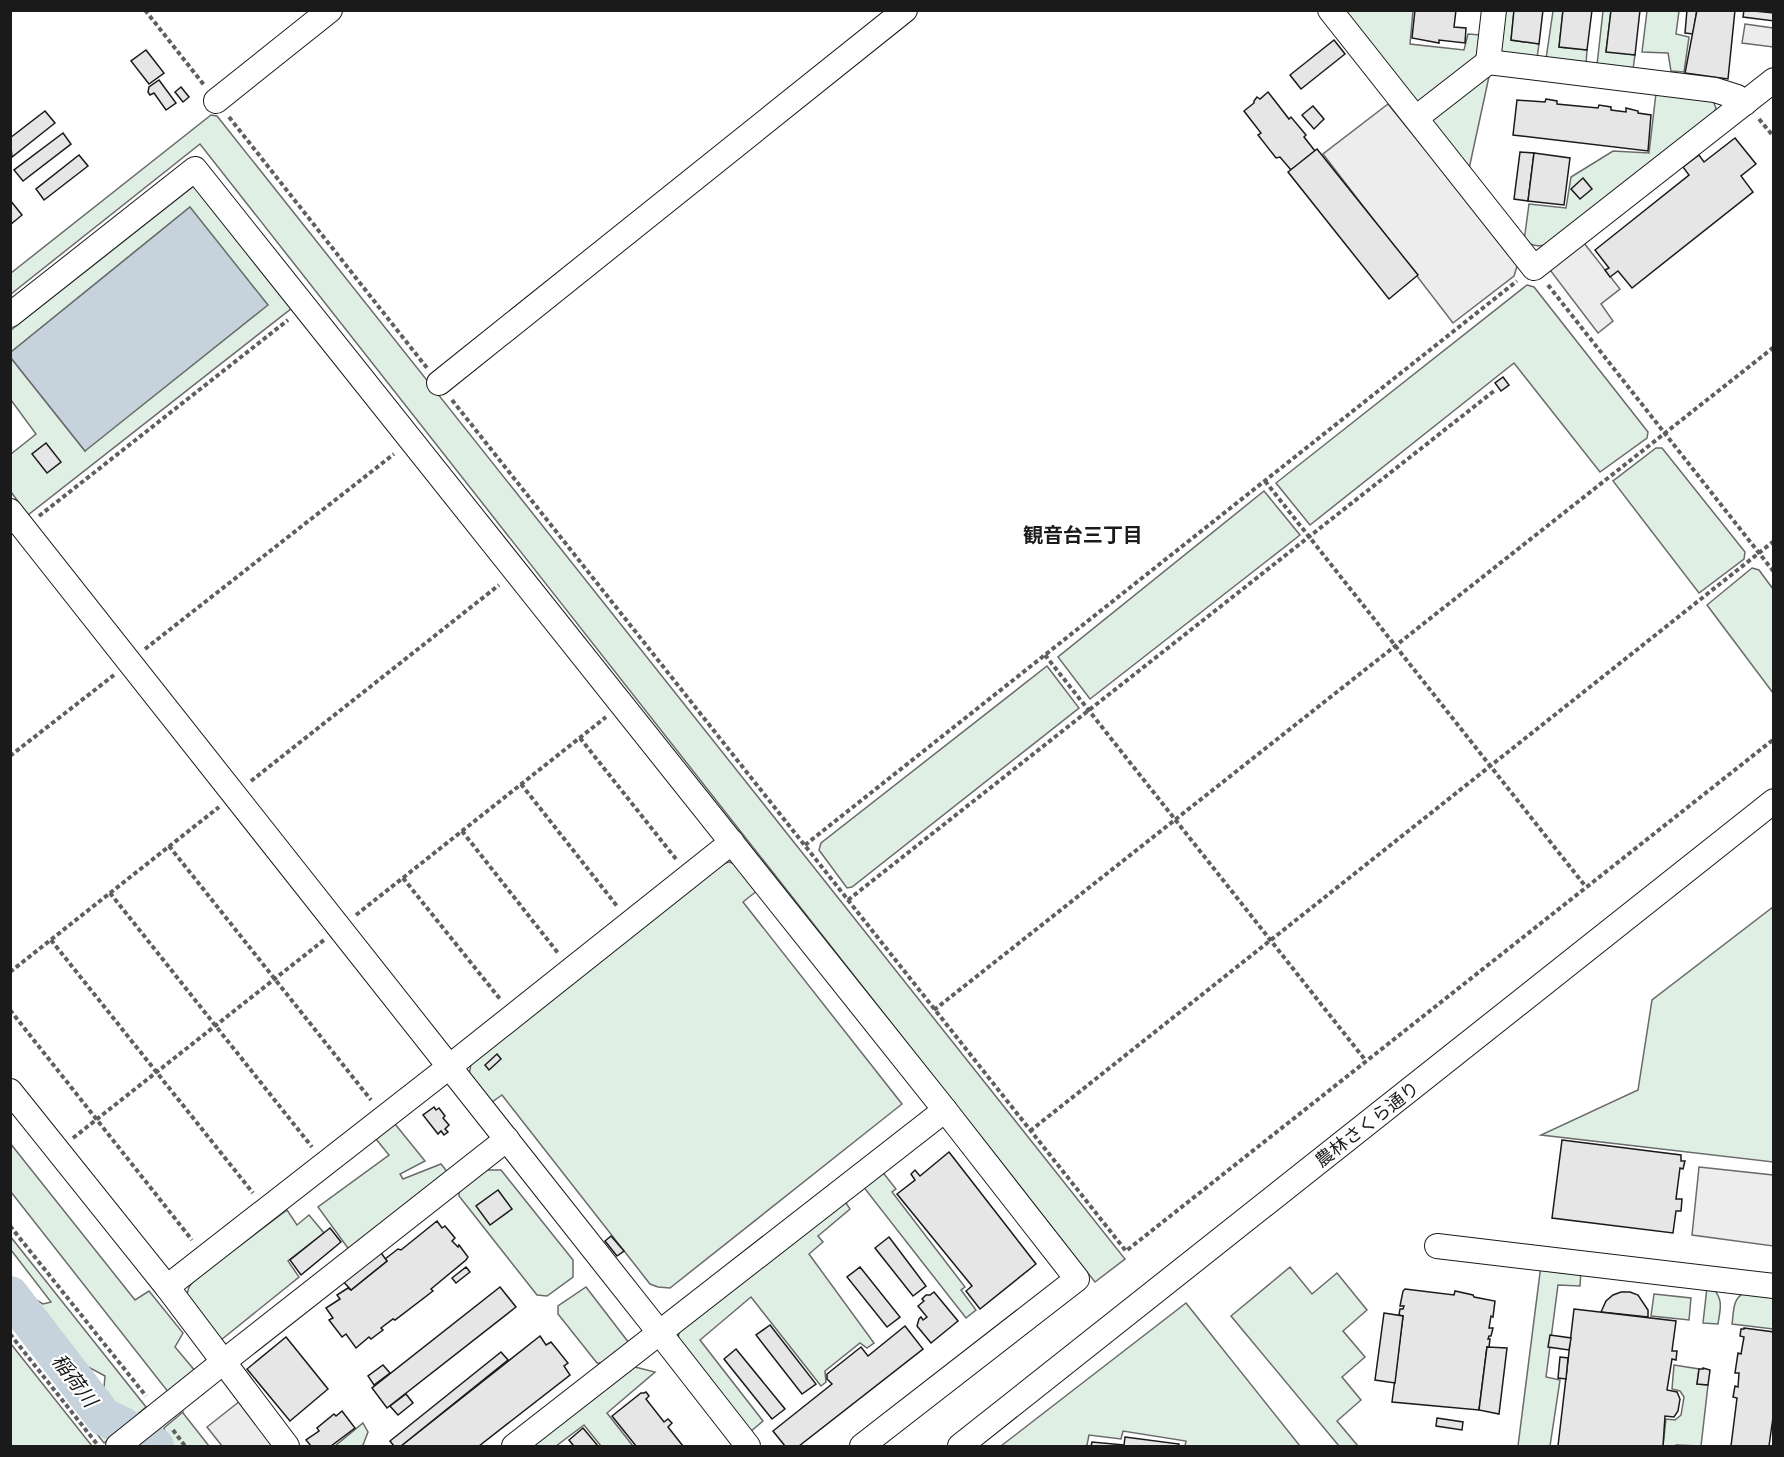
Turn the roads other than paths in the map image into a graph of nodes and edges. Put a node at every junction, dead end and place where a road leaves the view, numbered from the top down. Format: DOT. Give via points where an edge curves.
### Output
graph roads {
  1 [pos="330,10"];
  2 [pos="905,10"];
  3 [pos="1330,10"];
  4 [pos="1494,10"];
  5 [pos="1488,62"];
  6 [pos="1773,80"];
  7 [pos="216,101"];
  8 [pos="1745,103"];
  9 [pos="1416,118"];
  10 [pos="10,315"];
  11 [pos="439,383"];
  12 [pos="17,519"];
  13 [pos="1773,801"];
  14 [pos="732,842"];
  15 [pos="449,1067"];
  16 [pos="10,1091"];
  17 [pos="945,1110"];
  18 [pos="507,1139"];
  19 [pos="1437,1246"];
  20 [pos="1773,1286"];
  21 [pos="167,1287"];
  22 [pos="659,1332"];
  23 [pos="222,1363"];
  24 [pos="118,1446"];
  25 [pos="287,1446"];
  26 [pos="514,1446"];
  27 [pos="748,1446"];
  28 [pos="862,1446"];
  29 [pos="960,1446"];
  1 -- 7 [label="street"];
  2 -- 11 [label="street"];
  3 -- 9 [label="street"];
  4 -- 5 [label="street"];
  5 -- 8 [label="street" via="1715,90"];
  5 -- 9 [label="street"];
  6 -- 8 [label="street"];
  8 -- 9 [label="street" via="1534,268"];
  10 -- 14 [label="street" via="195,170"];
  12 -- 15 [label="street"];
  13 -- 29 [label="street, 農林さくら通り"];
  14 -- 15 [label="street"];
  14 -- 17 [label="street"];
  15 -- 18 [label="street"];
  15 -- 21 [label="street"];
  16 -- 21 [label="street"];
  17 -- 22 [label="street"];
  17 -- 28 [label="street" via="1077,1279"];
  18 -- 22 [label="street"];
  18 -- 23 [label="street"];
  19 -- 20 [label="street"];
  21 -- 23 [label="street"];
  22 -- 26 [label="street"];
  22 -- 27 [label="street"];
  23 -- 24 [label="street"];
  23 -- 25 [label="street"];
}
